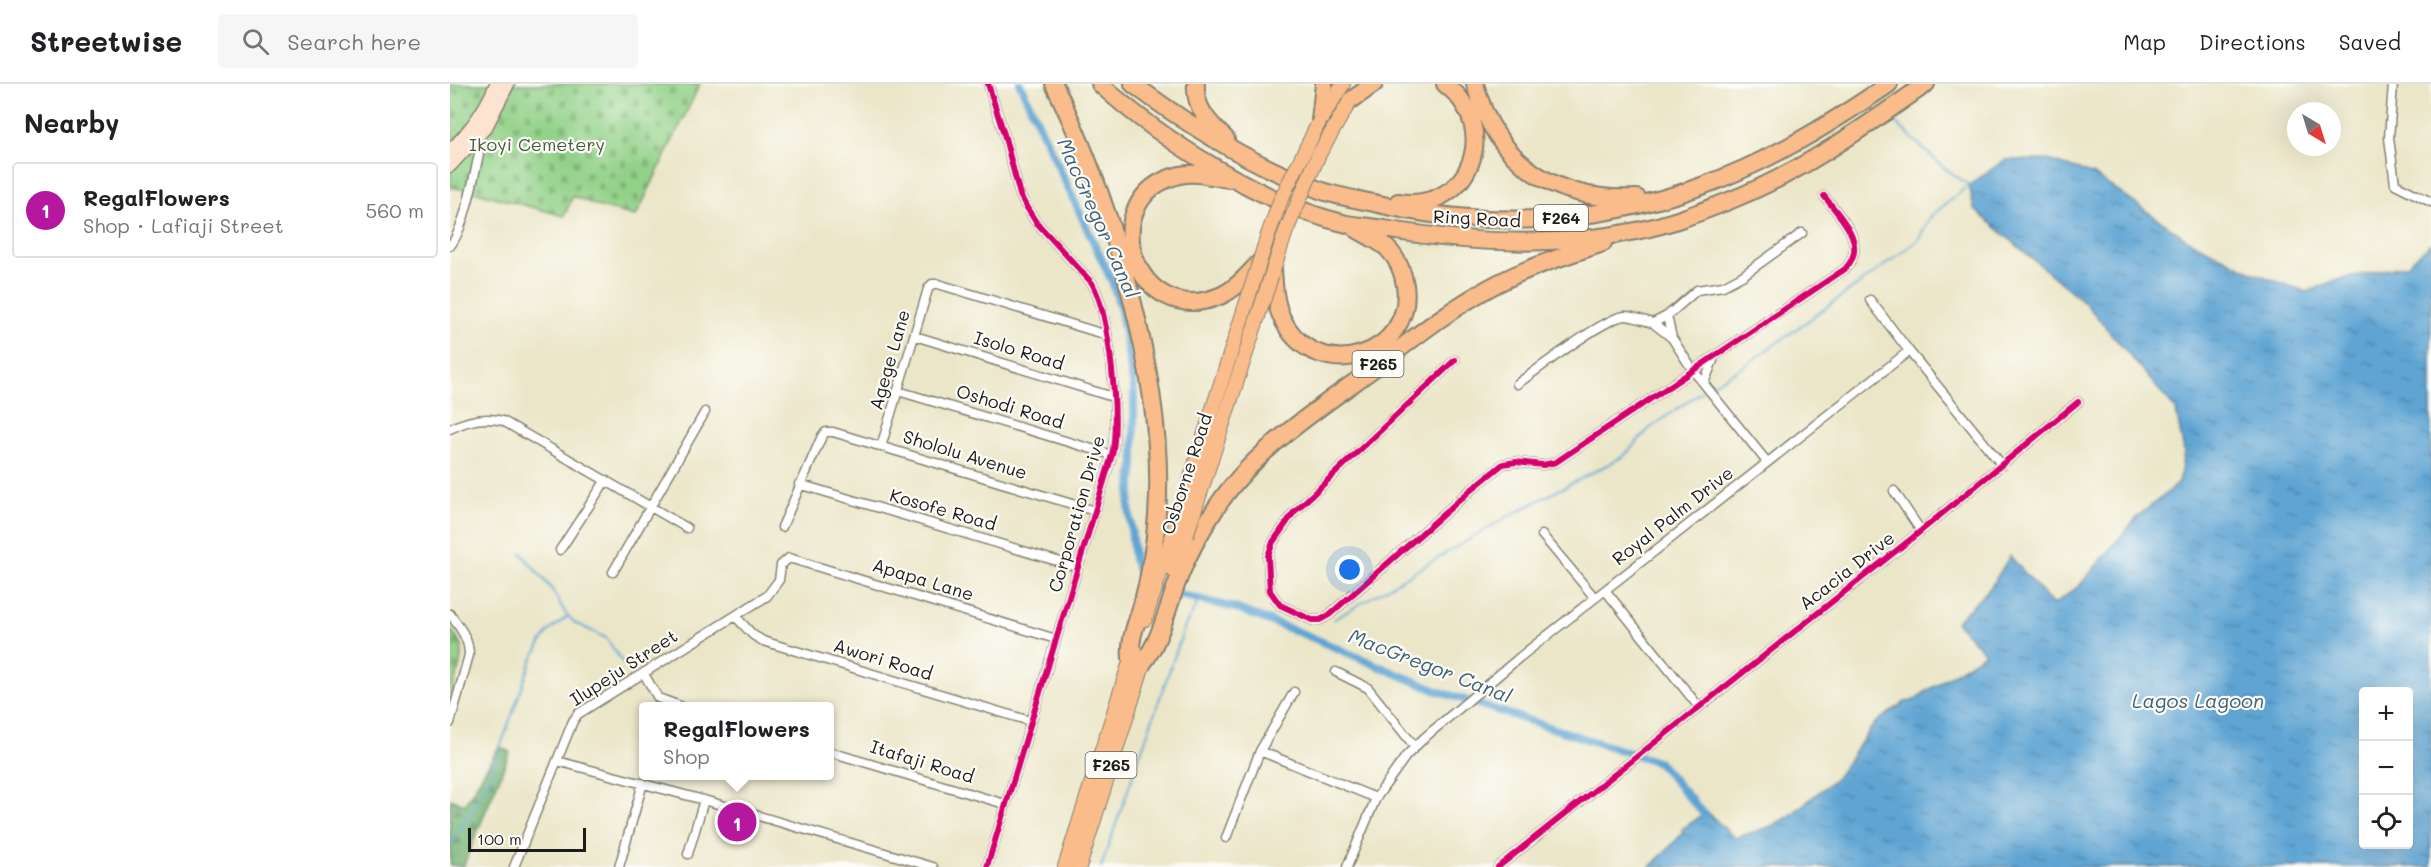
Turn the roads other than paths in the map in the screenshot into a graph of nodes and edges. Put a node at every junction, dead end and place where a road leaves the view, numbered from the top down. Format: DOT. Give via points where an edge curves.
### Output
graph roads {
  1 [pos="496,84"];
  2 [pos="508,84"];
  3 [pos="988,84"];
  4 [pos="1054,84"];
  5 [pos="1100,84"];
  6 [pos="1132,84"];
  7 [pos="1196,84"];
  8 [pos="1324,84"];
  9 [pos="1343,84"];
  10 [pos="1362,84"];
  11 [pos="1374,84"];
  12 [pos="1445,84"];
  13 [pos="1475,84"];
  14 [pos="1926,84"];
  15 [pos="2393,84"];
  16 [pos="1888,85"];
  17 [pos="1350,101"];
  18 [pos="1320,120"];
  19 [pos="468,140"];
  20 [pos="450,150"];
  21 [pos="1243,153"];
  22 [pos="450,166"];
  23 [pos="1238,181"];
  24 [pos="1671,196"];
  25 [pos="1824,196"];
  26 [pos="1368,202"];
  27 [pos="2431,202"];
  28 [pos="1347,224"];
  29 [pos="1638,231"];
  30 [pos="1802,233"];
  31 [pos="450,246"];
  32 [pos="1266,265"];
  33 [pos="1870,300"];
  34 [pos="1667,316"];
  35 [pos="1653,323"];
  36 [pos="1107,335"];
  37 [pos="915,336"];
  38 [pos="1672,338"];
  39 [pos="1909,351"];
  40 [pos="1714,358"];
  41 [pos="1455,360"];
  42 [pos="1692,369"];
  43 [pos="1704,383"];
  44 [pos="1517,384"];
  45 [pos="898,391"];
  46 [pos="1113,397"];
  47 [pos="2078,402"];
  48 [pos="705,412"];
  49 [pos="450,429"];
  50 [pos="881,447"];
  51 [pos="1112,455"];
  52 [pos="1767,462"];
  53 [pos="2002,465"];
  54 [pos="606,480"];
  55 [pos="799,484"];
  56 [pos="1894,492"];
  57 [pos="652,507"];
  58 [pos="1095,511"];
  59 [pos="782,527"];
  60 [pos="687,528"];
  61 [pos="1921,531"];
  62 [pos="1542,535"];
  63 [pos="560,550"];
  64 [pos="782,566"];
  65 [pos="1077,567"];
  66 [pos="1166,571"];
  67 [pos="613,572"];
  68 [pos="1605,590"];
  69 [pos="1594,598"];
  70 [pos="1155,608"];
  71 [pos="450,614"];
  72 [pos="735,616"];
  73 [pos="1056,639"];
  74 [pos="1137,660"];
  75 [pos="1336,672"];
  76 [pos="644,674"];
  77 [pos="1294,692"];
  78 [pos="669,702"];
  79 [pos="1699,707"];
  80 [pos="1030,721"];
  81 [pos="450,723"];
  82 [pos="1415,747"];
  83 [pos="1260,751"];
  84 [pos="834,753"];
  85 [pos="557,761"];
  86 [pos="643,783"];
  87 [pos="1376,798"];
  88 [pos="705,800"];
  89 [pos="1005,804"];
  90 [pos="1226,838"];
  91 [pos="688,854"];
  92 [pos="513,867"];
  93 [pos="619,867"];
  94 [pos="933,867"];
  95 [pos="987,867"];
  96 [pos="1065,867"];
  97 [pos="1079,867"];
  98 [pos="1347,867"];
  99 [pos="1498,867"];
  1 -- 19 [label="main road"];
  2 -- 19 [label="main road" via="495,112"];
  3 -- 36 [label="street, Corporation Drive" via="1020,195 1036,222 1092,283"];
  4 -- 66 [label="highway" via="1094,178 1118,253 1146,368"];
  5 -- 23 [label="highway, Ring Road / F264" via="1170,139"];
  6 -- 21 [label="highway, Ring Road / F264" via="1200,132"];
  7 -- 21 [label="highway" via="1203,115"];
  8 -- 18 [label="highway, F265"];
  9 -- 18 [label="main road, Osborne Road"];
  10 -- 17 [label="main road, Osborne Road"];
  11 -- 17 [label="highway"];
  12 -- 26 [label="highway" via="1463,102 1476,136 1466,173 1455,186 1427,201"];
  13 -- 24 [label="highway" via="1491,129 1517,160 1552,183 1583,194 1615,199"];
  14 -- 29 [label="highway, Ring Road / F264" via="1818,156 1759,188"];
  15 -- 27 [label="street" via="2389,138 2395,184"];
  16 -- 24 [label="highway, Ring Road / F264" via="1778,152"];
  17 -- 32 [label="main road, Osborne Road, bridge"];
  18 -- 32 [label="main road, Osborne Road / F265, bridge" via="1281,199"];
  19 -- 20 [label="main road"];
  19 -- 22 [label="main road"];
  19 -- 31 [label="street" via="479,149 479,154 456,239"];
  21 -- 26 [label="highway, Ring Road / F264" via="1318,189"];
  23 -- 28 [label="highway, Ring Road / F264"];
  23 -- 32 [label="highway" via="1193,173 1168,178 1153,187 1134,214 1130,246 1135,262 1155,289 1192,302 1223,294"];
  24 -- 26 [label="highway, Ring Road / F264" via="1613,212 1529,220 1437,216"];
  25 -- 40 [label="street" via="1846,225 1855,245 1852,262"];
  28 -- 29 [label="highway, Ring Road / F264" via="1426,236 1508,242"];
  28 -- 32 [label="highway" via="1388,249 1398,263 1405,290 1403,313 1392,335 1369,352 1326,357 1300,343 1283,321"];
  29 -- 66 [label="highway, F265" via="1541,264 1447,313 1303,420 1256,460"];
  30 -- 34 [label="street" via="1742,276 1723,286 1697,290"];
  32 -- 66 [label="main road, Osborne Road / F265, bridge"];
  33 -- 39 [label="street"];
  34 -- 35 [label="street"];
  34 -- 38 [label="street"];
  35 -- 38 [label="street"];
  35 -- 44 [label="street" via="1627,316 1615,318"];
  36 -- 37 [label="street, Agege Lane" via="932,284"];
  36 -- 46 [label="street, Corporation Drive"];
  37 -- 45 [label="street, Agege Lane"];
  37 -- 46 [label="street, Isolo Road"];
  38 -- 42 [label="street"];
  39 -- 52 [label="street, Royal Palm Drive"];
  39 -- 53 [label="street"];
  40 -- 42 [label="street"];
  40 -- 43 [label="street"];
  41 -- 42 [label="street" via="1282,526 1268,556 1270,591 1280,605 1312,620 1329,615 1503,464 1556,462"];
  42 -- 43 [label="street"];
  43 -- 52 [label="street"];
  45 -- 50 [label="street, Agege Lane"];
  45 -- 51 [label="street, Oshodi Road"];
  46 -- 51 [label="street, Corporation Drive" via="1116,428"];
  47 -- 53 [label="street, Acacia Drive"];
  48 -- 57 [label="street"];
  49 -- 54 [label="street" via="473,420 495,419"];
  50 -- 55 [label="street, Shololu Avenue" via="826,432"];
  50 -- 58 [label="street, Shololu Avenue"];
  51 -- 58 [label="street, Corporation Drive"];
  52 -- 68 [label="street, Royal Palm Drive"];
  53 -- 61 [label="street, Acacia Drive"];
  54 -- 57 [label="street"];
  54 -- 63 [label="street"];
  55 -- 59 [label="street"];
  55 -- 65 [label="street, Kosofe Road"];
  56 -- 61 [label="street"];
  57 -- 60 [label="street"];
  57 -- 67 [label="street"];
  58 -- 65 [label="street, Corporation Drive"];
  61 -- 79 [label="street, Acacia Drive"];
  62 -- 69 [label="street"];
  64 -- 72 [label="street, Ilupeju Street" via="779,580 767,596"];
  64 -- 73 [label="street, Apapa Lane" via="785,560 793,558"];
  65 -- 73 [label="street, Corporation Drive"];
  66 -- 70 [label="highway"];
  66 -- 70 [label="highway, F265"];
  68 -- 69 [label="street, Royal Palm Drive"];
  68 -- 79 [label="street"];
  69 -- 82 [label="street, Royal Palm Drive"];
  70 -- 74 [label="highway, F265" via="1153,649"];
  70 -- 74 [label="highway" via="1130,646"];
  71 -- 81 [label="street" via="469,644"];
  72 -- 76 [label="street, Ilupeju Street"];
  72 -- 80 [label="street, Awori Road" via="763,641"];
  73 -- 80 [label="street, Corporation Drive"];
  74 -- 96 [label="main road, F265"];
  74 -- 97 [label="main road, F265"];
  75 -- 82 [label="street" via="1368,688"];
  76 -- 78 [label="street" via="658,698"];
  76 -- 85 [label="street, Ilupeju Street" via="578,714"];
  77 -- 83 [label="street"];
  79 -- 99 [label="street, Acacia Drive"];
  80 -- 89 [label="street, Corporation Drive"];
  82 -- 87 [label="street, Royal Palm Drive"];
  83 -- 87 [label="street"];
  83 -- 90 [label="street"];
  84 -- 89 [label="street, Itafaji Road"];
  85 -- 86 [label="street"];
  85 -- 92 [label="street, Ilupeju Street"];
  86 -- 88 [label="street"];
  86 -- 93 [label="street"];
  87 -- 98 [label="street, Royal Palm Drive"];
  88 -- 91 [label="street"];
  88 -- 94 [label="street"];
  89 -- 95 [label="street, Corporation Drive"];
}
